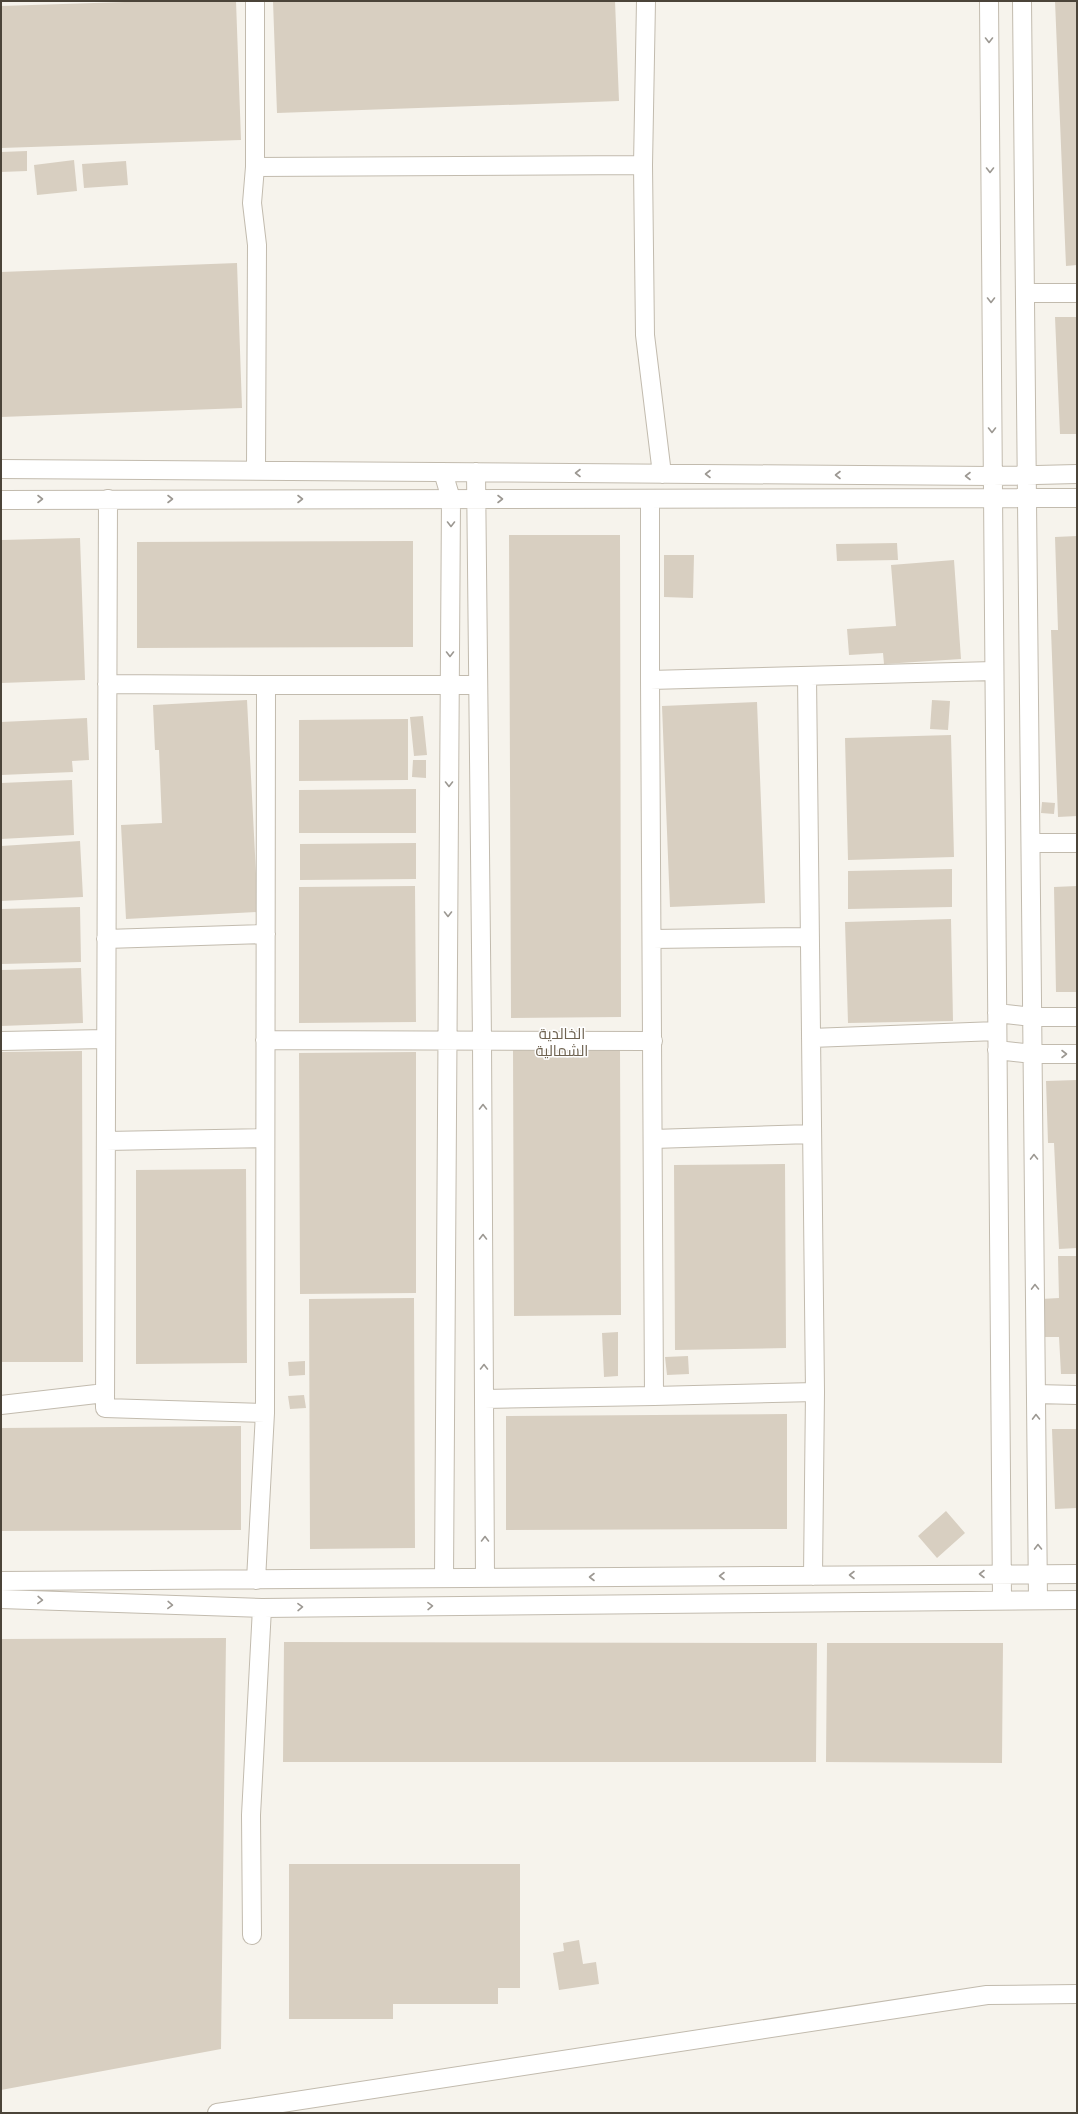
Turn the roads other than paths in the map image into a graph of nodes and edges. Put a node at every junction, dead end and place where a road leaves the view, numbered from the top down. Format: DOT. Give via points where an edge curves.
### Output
graph roads {
  1 [pos="255,1"];
  2 [pos="646,1"];
  3 [pos="989,1"];
  4 [pos="1022,1"];
  5 [pos="643,165"];
  6 [pos="255,167"];
  7 [pos="1025,293"];
  8 [pos="1077,293"];
  9 [pos="1,469"];
  10 [pos="256,470"];
  11 [pos="443,472"];
  12 [pos="476,472"];
  13 [pos="662,474"];
  14 [pos="1077,474"];
  15 [pos="1027,475"];
  16 [pos="992,476"];
  17 [pos="650,498"];
  18 [pos="993,498"];
  19 [pos="1027,498"];
  20 [pos="1077,498"];
  21 [pos="108,499"];
  22 [pos="451,499"];
  23 [pos="476,499"];
  24 [pos="1,500"];
  25 [pos="994,671"];
  26 [pos="807,676"];
  27 [pos="650,680"];
  28 [pos="107,684"];
  29 [pos="266,685"];
  30 [pos="450,685"];
  31 [pos="477,685"];
  32 [pos="1031,843"];
  33 [pos="1077,843"];
  34 [pos="266,934"];
  35 [pos="810,937"];
  36 [pos="106,939"];
  37 [pos="652,939"];
  38 [pos="997,1013"];
  39 [pos="1032,1017"];
  40 [pos="1077,1017"];
  41 [pos="997,1031"];
  42 [pos="811,1038"];
  43 [pos="106,1039"];
  44 [pos="447,1039"];
  45 [pos="265,1040"];
  46 [pos="1,1041"];
  47 [pos="482,1041"];
  48 [pos="653,1041"];
  49 [pos="997,1050"];
  50 [pos="1033,1054"];
  51 [pos="1077,1054"];
  52 [pos="812,1134"];
  53 [pos="265,1138"];
  54 [pos="652,1139"];
  55 [pos="106,1142"];
  56 [pos="815,1392"];
  57 [pos="105,1393"];
  58 [pos="1036,1394"];
  59 [pos="1077,1395"];
  60 [pos="654,1396"];
  61 [pos="484,1399"];
  62 [pos="1,1405"];
  63 [pos="265,1413"];
  64 [pos="1001,1574"];
  65 [pos="1038,1574"];
  66 [pos="1077,1574"];
  67 [pos="813,1576"];
  68 [pos="444,1578"];
  69 [pos="485,1578"];
  70 [pos="256,1580"];
  71 [pos="1,1581"];
  72 [pos="1,1599"];
  73 [pos="1002,1600"];
  74 [pos="1038,1600"];
  75 [pos="1077,1600"];
  76 [pos="262,1608"];
  77 [pos="252,1935"];
  78 [pos="1077,1994"];
  79 [pos="217,2113"];
  1 -- 6 [label="street"];
  2 -- 5 [label="street"];
  3 -- 16 [label="street, one-way"];
  4 -- 7 [label="street"];
  5 -- 6 [label="street"];
  5 -- 13 [label="street" via="645,335"];
  6 -- 10 [label="street" via="252,203 257,245"];
  7 -- 8 [label="street"];
  7 -- 15 [label="street"];
  9 -- 10 [label="street"];
  10 -- 11 [label="street"];
  11 -- 12 [label="street"];
  11 -- 22 [label="street"];
  13 -- 12 [label="street, one-way"];
  12 -- 23 [label="street"];
  16 -- 13 [label="street, one-way"];
  14 -- 15 [label="street"];
  15 -- 16 [label="street"];
  15 -- 19 [label="street"];
  16 -- 18 [label="street"];
  17 -- 18 [label="street"];
  23 -- 17 [label="street, one-way"];
  17 -- 27 [label="street"];
  18 -- 19 [label="street"];
  18 -- 25 [label="street"];
  19 -- 20 [label="street"];
  19 -- 32 [label="street"];
  21 -- 22 [label="street, one-way"];
  24 -- 21 [label="street, one-way"];
  21 -- 28 [label="street"];
  22 -- 23 [label="street"];
  22 -- 30 [label="street, one-way"];
  23 -- 31 [label="street"];
  25 -- 26 [label="street"];
  25 -- 38 [label="street"];
  26 -- 27 [label="street"];
  26 -- 35 [label="street"];
  27 -- 37 [label="street"];
  28 -- 29 [label="street"];
  28 -- 36 [label="street"];
  29 -- 30 [label="street"];
  29 -- 34 [label="street"];
  30 -- 31 [label="street"];
  30 -- 44 [label="street, one-way"];
  31 -- 47 [label="street"];
  32 -- 33 [label="street"];
  32 -- 39 [label="street"];
  34 -- 36 [label="street"];
  34 -- 45 [label="street"];
  35 -- 37 [label="street"];
  35 -- 42 [label="street"];
  36 -- 43 [label="street"];
  37 -- 48 [label="street"];
  38 -- 39 [label="street"];
  38 -- 41 [label="street"];
  39 -- 40 [label="street"];
  39 -- 50 [label="street"];
  41 -- 42 [label="street"];
  41 -- 49 [label="street"];
  42 -- 52 [label="street"];
  43 -- 46 [label="street"];
  43 -- 55 [label="street"];
  44 -- 45 [label="street"];
  44 -- 47 [label="street"];
  44 -- 68 [label="street"];
  45 -- 53 [label="street"];
  47 -- 48 [label="street"];
  61 -- 47 [label="street, one-way"];
  48 -- 54 [label="street"];
  49 -- 50 [label="street"];
  49 -- 64 [label="street"];
  50 -- 51 [label="street, one-way"];
  58 -- 50 [label="street, one-way"];
  52 -- 54 [label="street"];
  52 -- 56 [label="street"];
  53 -- 55 [label="street"];
  53 -- 63 [label="street"];
  54 -- 60 [label="street"];
  55 -- 57 [label="street"];
  56 -- 60 [label="street"];
  56 -- 67 [label="street"];
  57 -- 62 [label="street"];
  57 -- 63 [label="street" via="105,1408"];
  58 -- 59 [label="street"];
  65 -- 58 [label="street, one-way"];
  60 -- 61 [label="street"];
  69 -- 61 [label="street, one-way"];
  63 -- 70 [label="street"];
  64 -- 65 [label="street"];
  64 -- 67 [label="street, one-way"];
  64 -- 73 [label="street"];
  65 -- 66 [label="street"];
  65 -- 74 [label="street"];
  67 -- 69 [label="street, one-way"];
  68 -- 69 [label="street"];
  68 -- 70 [label="street"];
  70 -- 71 [label="street"];
  72 -- 76 [label="street, one-way"];
  73 -- 74 [label="street"];
  76 -- 73 [label="street, one-way"];
  74 -- 75 [label="street"];
  76 -- 77 [label="street" via="251,1815"];
  78 -- 79 [label="street" via="987,1995"];
}
